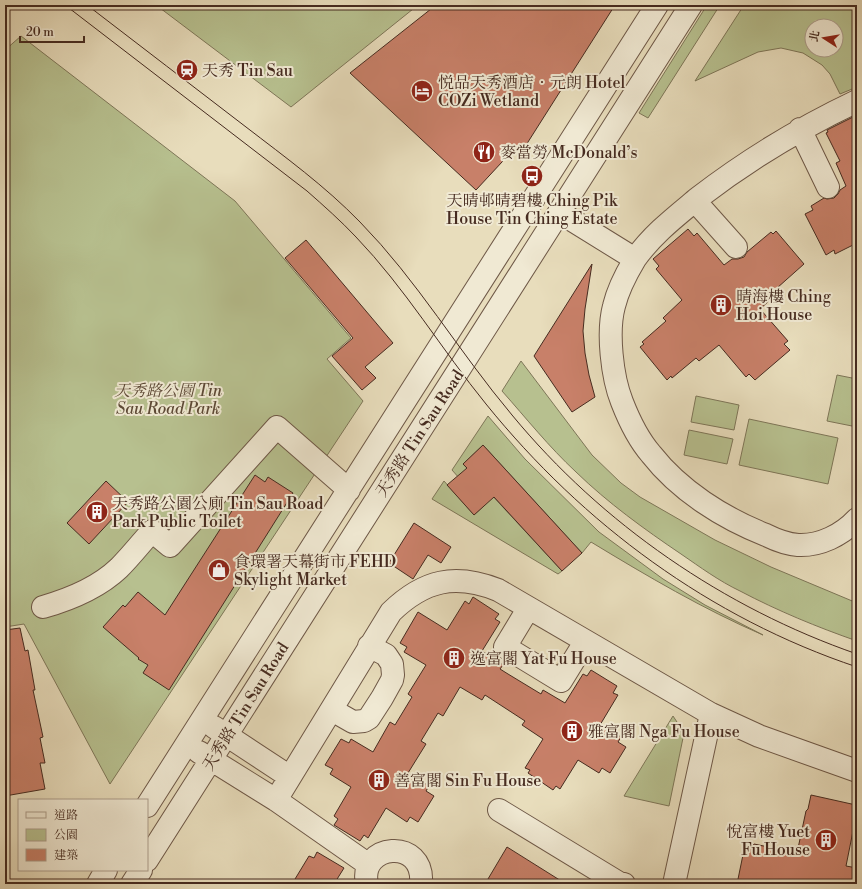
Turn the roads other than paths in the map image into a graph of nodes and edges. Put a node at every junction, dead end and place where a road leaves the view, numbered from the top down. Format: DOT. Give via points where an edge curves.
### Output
graph roads {
  1 [pos="657,5"];
  2 [pos="691,5"];
  3 [pos="857,100"];
  4 [pos="800,129"];
  5 [pos="828,187"];
  6 [pos="695,201"];
  7 [pos="559,212"];
  8 [pos="736,247"];
  9 [pos="635,259"];
  10 [pos="349,490"];
  11 [pos="857,519"];
  12 [pos="43,607"];
  13 [pos="528,609"];
  14 [pos="585,642"];
  15 [pos="369,646"];
  16 [pos="332,710"];
  17 [pos="711,714"];
  18 [pos="203,720"];
  19 [pos="227,735"];
  20 [pos="187,744"];
  21 [pos="211,759"];
  22 [pos="857,771"];
  23 [pos="290,777"];
  24 [pos="276,800"];
  25 [pos="148,804"];
  26 [pos="499,810"];
  27 [pos="298,815"];
  28 [pos="148,858"];
  29 [pos="105,871"];
  30 [pos="140,871"];
  31 [pos="368,875"];
  32 [pos="98,884"];
  33 [pos="132,884"];
  34 [pos="421,884"];
  35 [pos="624,884"];
  36 [pos="674,884"];
  1 -- 10 [label="street, 天秀路 Tin Sau Road"];
  2 -- 7 [label="street, 天秀路 Tin Sau Road"];
  3 -- 4 [label="street"];
  4 -- 5 [label="street"];
  4 -- 6 [label="street" via="752,158"];
  6 -- 8 [label="street"];
  6 -- 9 [label="street" via="658,231"];
  7 -- 9 [label="street"];
  7 -- 19 [label="street, 天秀路 Tin Sau Road"];
  9 -- 11 [label="street" via="621,285 613,308 612,357 621,401 639,438 651,455 683,486 708,505 730,519 782,542 813,544 840,534"];
  10 -- 12 [label="street" via="277,427 170,546 152,531 119,568 101,582 76,596"];
  10 -- 18 [label="street, 天秀路 Tin Sau Road"];
  13 -- 14 [label="street"];
  13 -- 14 [label="street" via="505,647 561,681"];
  13 -- 15 [label="street" via="498,590 483,584 467,581 434,584 418,590 403,600 391,612"];
  14 -- 17 [label="street"];
  15 -- 16 [label="street"];
  15 -- 16 [label="street" via="386,656 392,664 392,680 382,698 369,718 364,721 353,722"];
  16 -- 23 [label="street"];
  17 -- 22 [label="street" via="759,736"];
  17 -- 36 [label="street"];
  18 -- 19 [label="street"];
  18 -- 20 [label="street, 天秀路 Tin Sau Road"];
  19 -- 21 [label="street, 天秀路 Tin Sau Road"];
  19 -- 23 [label="street"];
  20 -- 21 [label="street"];
  20 -- 25 [label="street, 天秀路 Tin Sau Road"];
  21 -- 24 [label="street"];
  21 -- 28 [label="street, 天秀路 Tin Sau Road"];
  23 -- 24 [label="street"];
  23 -- 27 [label="street" via="290,794"];
  24 -- 27 [label="street"];
  26 -- 35 [label="street"];
  27 -- 31 [label="street"];
  29 -- 32 [label="street"];
  30 -- 33 [label="street"];
  31 -- 34 [label="street" via="374,859 380,854 395,850 416,861 420,868"];
}
